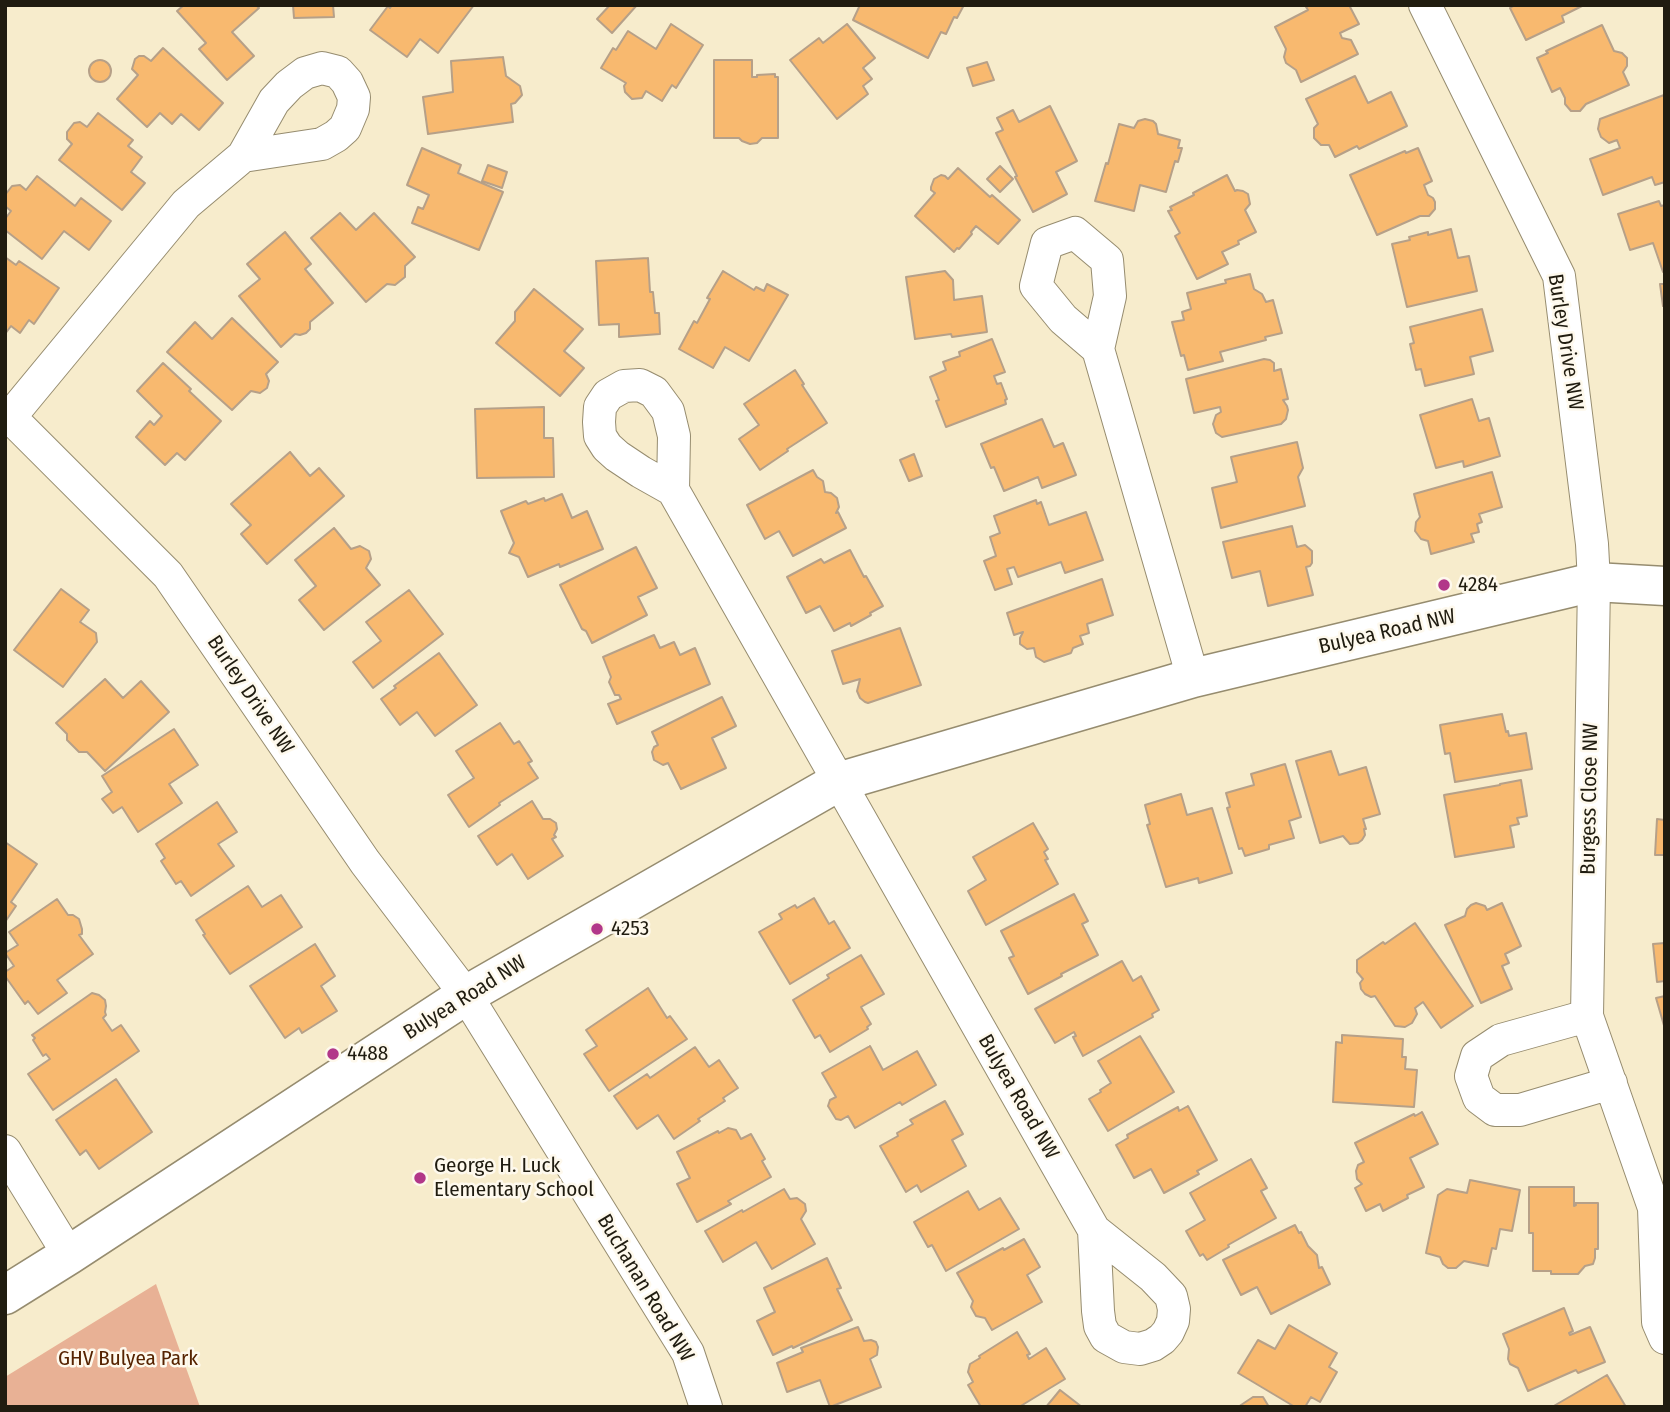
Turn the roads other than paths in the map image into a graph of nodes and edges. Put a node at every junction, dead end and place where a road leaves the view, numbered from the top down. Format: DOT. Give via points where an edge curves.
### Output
graph roads {
  1 [pos="1424,5"];
  2 [pos="243,156"];
  3 [pos="1098,349"];
  4 [pos="8,416"];
  5 [pos="673,490"];
  6 [pos="1594,582"];
  7 [pos="1665,586"];
  8 [pos="1193,678"];
  9 [pos="838,782"];
  10 [pos="466,995"];
  11 [pos="1587,1016"];
  12 [pos="1611,1083"];
  13 [pos="5,1151"];
  14 [pos="1659,1216"];
  15 [pos="1094,1230"];
  16 [pos="69,1255"];
  17 [pos="5,1295"];
  18 [pos="1665,1338"];
  19 [pos="706,1407"];
  1 -- 6 [label="street, Burley Drive NW" via="1559,276"];
  2 -- 4 [label="street, Burley Drive NW" via="186,204"];
  3 -- 8 [label="street"];
  4 -- 10 [label="street, Burley Drive NW" via="169,575 365,862"];
  5 -- 9 [label="street, Bulyea Road NW"];
  6 -- 7 [label="street, Bulyea Road NW"];
  6 -- 8 [label="street, Bulyea Road NW"];
  6 -- 11 [label="street, Burgess Close NW"];
  8 -- 9 [label="street, Bulyea Road NW"];
  9 -- 10 [label="street, Bulyea Road NW"];
  9 -- 15 [label="street, Bulyea Road NW"];
  10 -- 16 [label="street, Bulyea Road NW"];
  10 -- 19 [label="street, Buchanan Road NW" via="688,1353"];
  11 -- 12 [label="street, Burgess Close NW"];
  11 -- 12 [label="street" via="1501,1041 1478,1056 1471,1076 1479,1098 1496,1110 1520,1110"];
  12 -- 14 [label="street, Burgess Close NW"];
  13 -- 16 [label="street"];
  14 -- 18 [label="street, Burgess Close NW" via="1658,1322"];
  16 -- 17 [label="street, Bulyea Road NW"];
}
